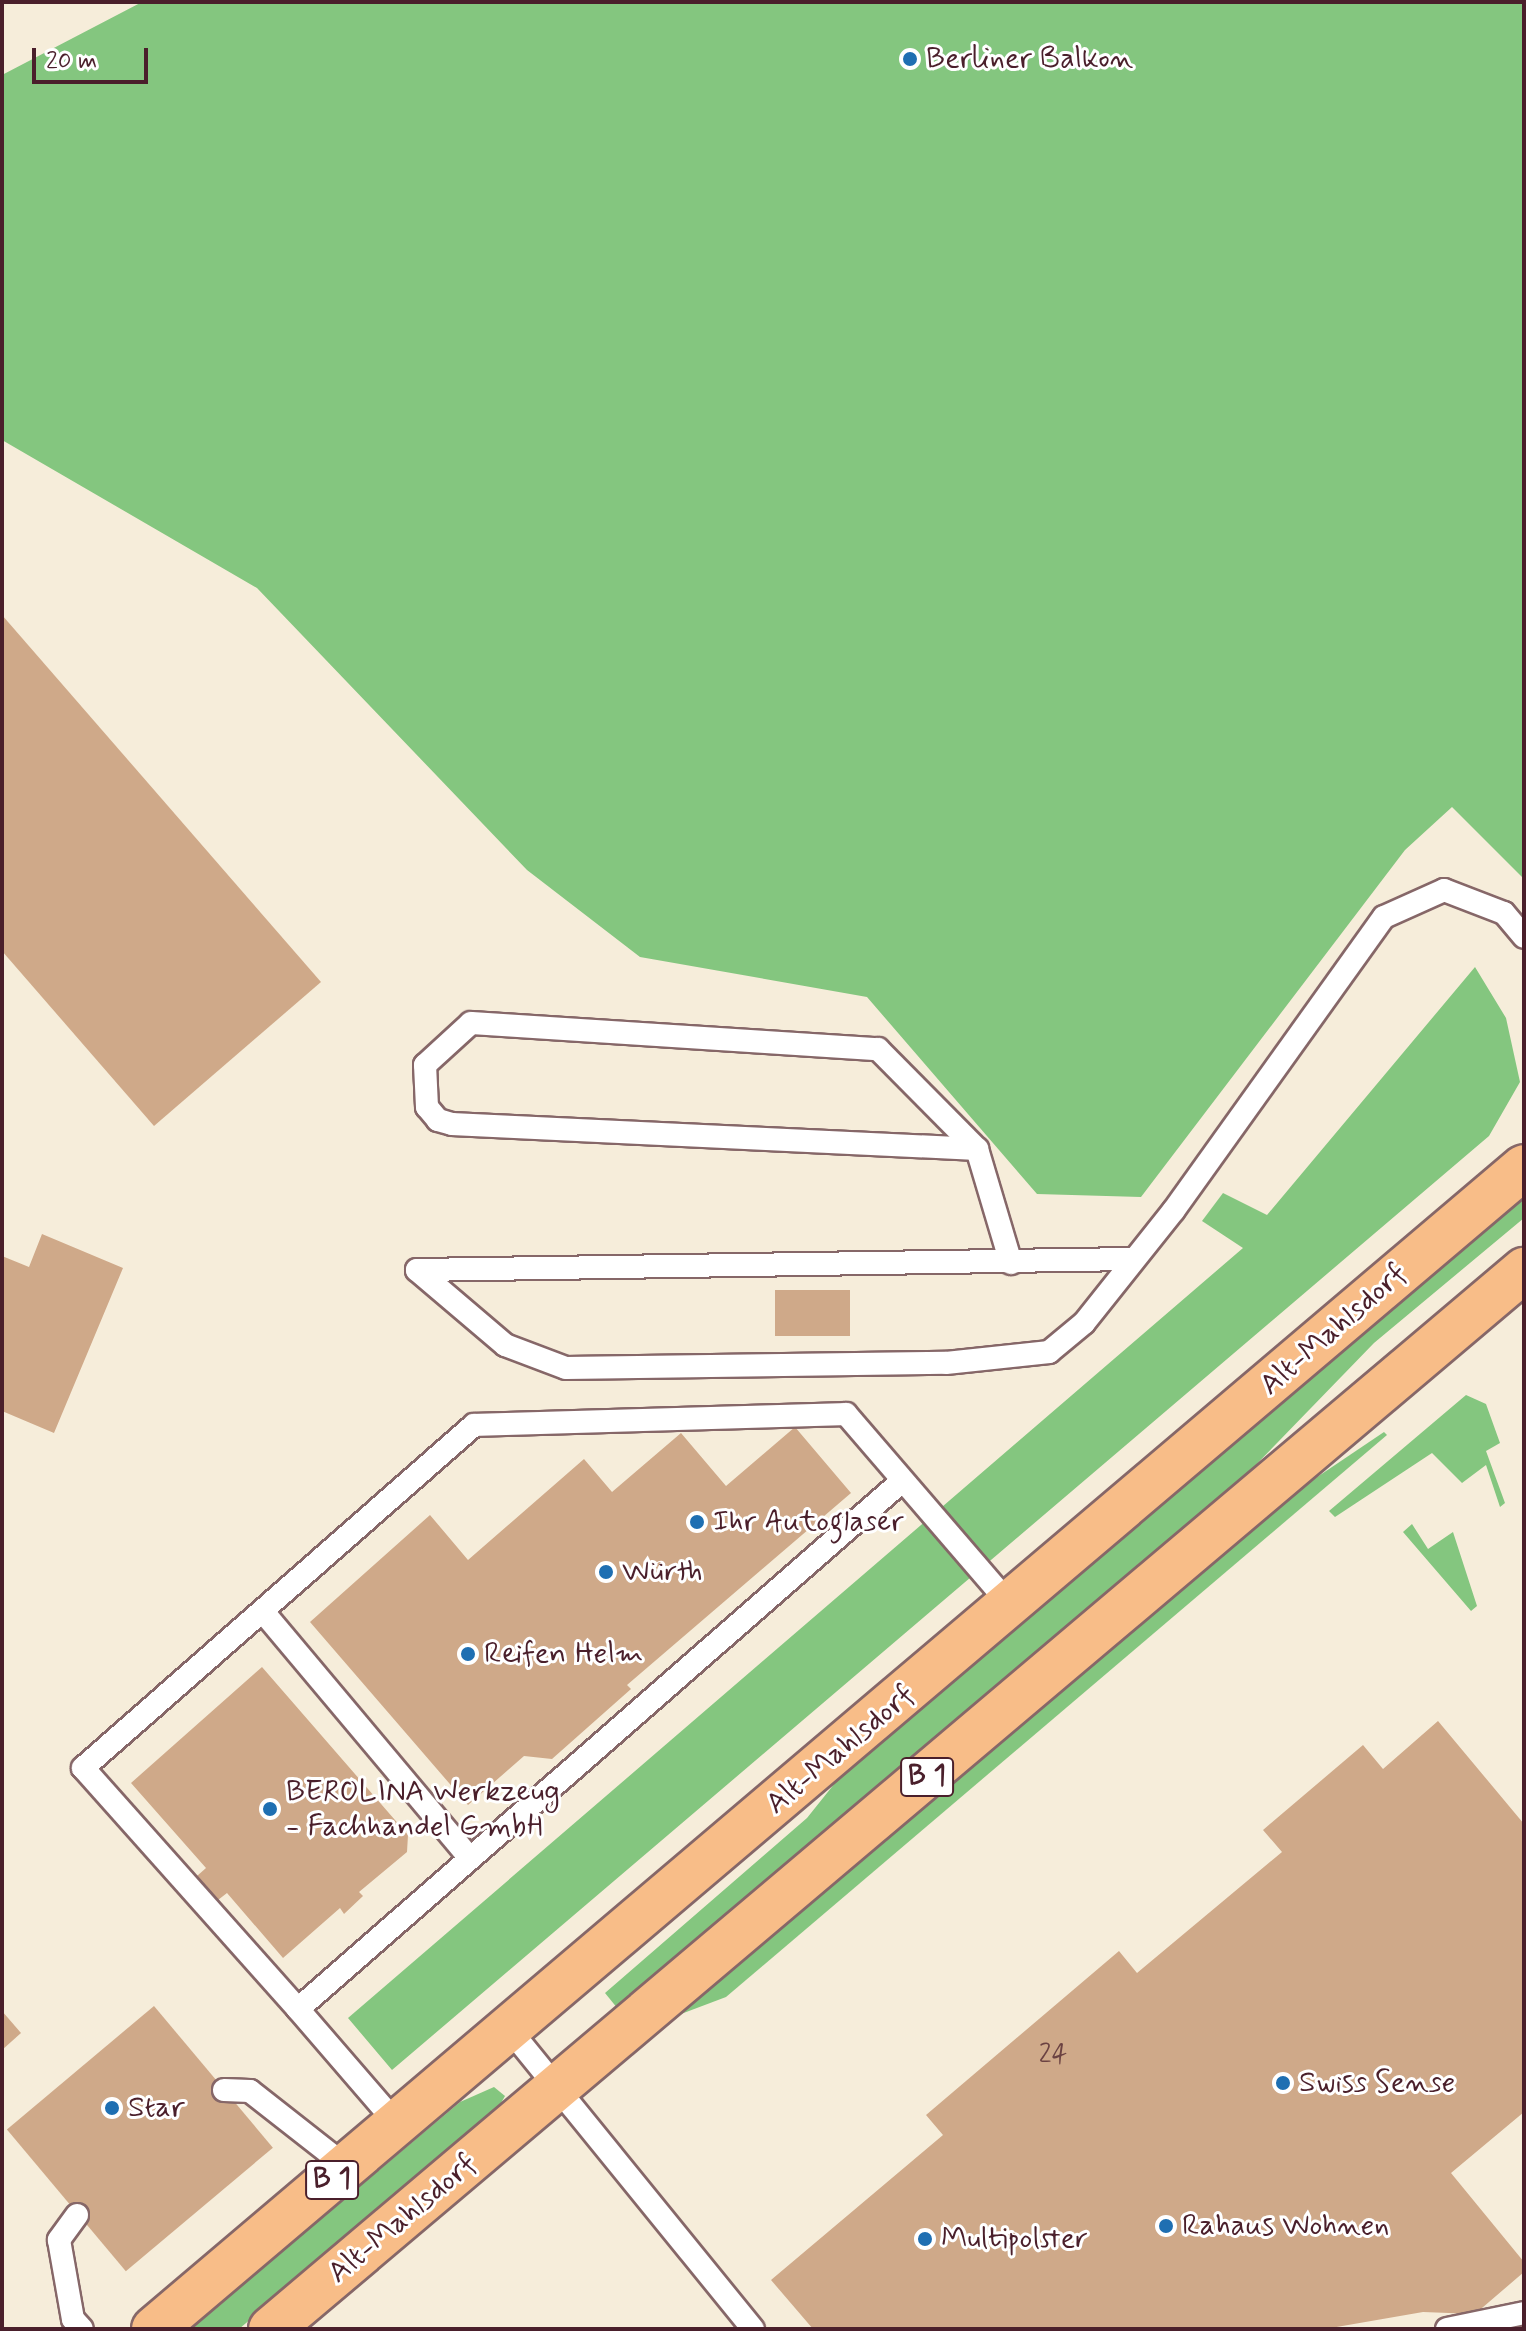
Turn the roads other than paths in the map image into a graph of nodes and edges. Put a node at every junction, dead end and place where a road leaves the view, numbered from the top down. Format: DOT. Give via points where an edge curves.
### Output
graph roads {
  1 [pos="1524,937"];
  2 [pos="977,1149"];
  3 [pos="1524,1167"];
  4 [pos="1133,1259"];
  5 [pos="1011,1263"];
  6 [pos="1524,1270"];
  7 [pos="902,1481"];
  8 [pos="1011,1606"];
  9 [pos="265,1614"];
  10 [pos="470,1858"];
  11 [pos="298,2009"];
  12 [pos="510,2030"];
  13 [pos="557,2088"];
  14 [pos="224,2090"];
  15 [pos="398,2125"];
  16 [pos="347,2167"];
  17 [pos="77,2215"];
  18 [pos="1524,2313"];
  19 [pos="82,2329"];
  20 [pos="154,2329"];
  21 [pos="271,2329"];
  22 [pos="753,2329"];
  23 [pos="1447,2329"];
  1 -- 4 [label="lane" via="1504,913 1444,890 1384,917 1174,1210"];
  2 -- 2 [label="lane" via="878,1049 471,1023 425,1065 427,1107 438,1120 452,1124"];
  2 -- 5 [label="lane"];
  3 -- 8 [label="main road, Alt-Mahlsdorf / B 1"];
  4 -- 5 [label="lane"];
  4 -- 5 [label="lane" via="1084,1323 1049,1352 946,1363 566,1368 505,1345 417,1270"];
  6 -- 13 [label="main road, Alt-Mahlsdorf / B 1"];
  7 -- 8 [label="lane"];
  7 -- 9 [label="lane" via="846,1414 474,1425"];
  7 -- 10 [label="lane"];
  8 -- 12 [label="main road, Alt-Mahlsdorf / B 1"];
  9 -- 10 [label="lane"];
  9 -- 11 [label="lane" via="83,1768"];
  10 -- 11 [label="lane"];
  11 -- 15 [label="lane"];
  12 -- 13 [label="lane"];
  12 -- 15 [label="main road, Alt-Mahlsdorf / B 1"];
  13 -- 21 [label="main road, Alt-Mahlsdorf / B 1"];
  13 -- 22 [label="lane"];
  14 -- 16 [label="lane" via="250,2091"];
  15 -- 16 [label="main road, Alt-Mahlsdorf / B 1"];
  16 -- 20 [label="main road, Alt-Mahlsdorf / B 1"];
  17 -- 19 [label="lane" via="59,2240 73,2319"];
  18 -- 23 [label="lane"];
}
